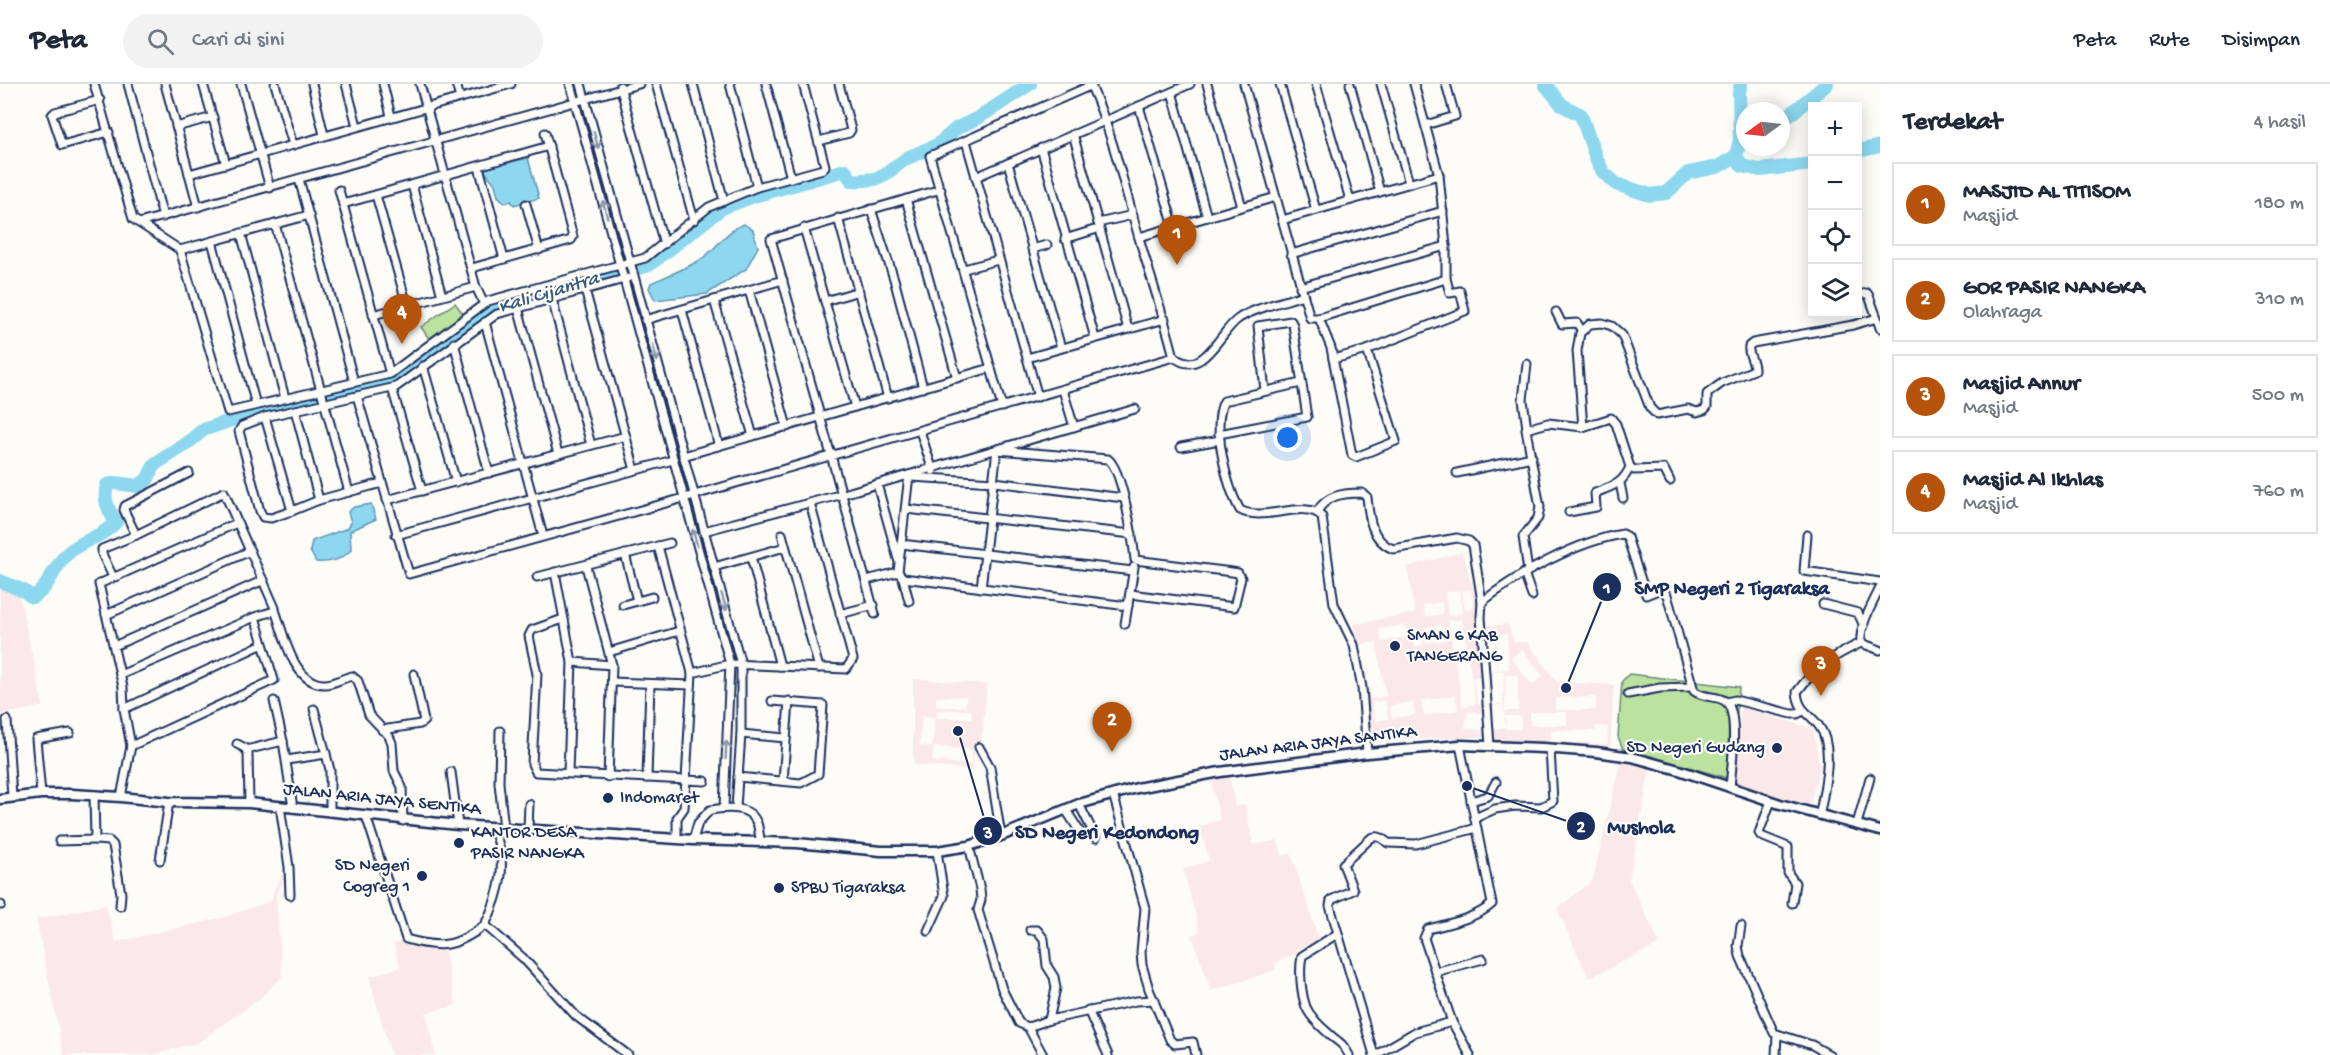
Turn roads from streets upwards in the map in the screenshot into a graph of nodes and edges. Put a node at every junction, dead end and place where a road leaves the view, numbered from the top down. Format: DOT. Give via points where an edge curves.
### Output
graph roads {
  1 [pos="94,84"];
  2 [pos="128,84"];
  3 [pos="165,84"];
  4 [pos="203,84"];
  5 [pos="241,84"];
  6 [pos="275,84"];
  7 [pos="312,84"];
  8 [pos="346,84"];
  9 [pos="383,84"];
  10 [pos="420,84"];
  11 [pos="456,84"];
  12 [pos="511,84"];
  13 [pos="570,84"];
  14 [pos="580,84"];
  15 [pos="639,84"];
  16 [pos="656,84"];
  17 [pos="693,84"];
  18 [pos="730,84"];
  19 [pos="766,84"];
  20 [pos="803,84"];
  21 [pos="839,84"];
  22 [pos="1190,84"];
  23 [pos="1206,84"];
  24 [pos="1244,84"];
  25 [pos="1280,84"];
  26 [pos="1317,84"];
  27 [pos="1350,84"];
  28 [pos="1381,84"];
  29 [pos="1414,84"];
  30 [pos="1446,84"];
  31 [pos="1092,85"];
  32 [pos="492,86"];
  33 [pos="620,86"];
  34 [pos="1172,92"];
  35 [pos="460,98"];
  36 [pos="584,98"];
  37 [pos="99,100"];
  38 [pos="575,102"];
  39 [pos="1139,106"];
  40 [pos="426,107"];
  41 [pos="392,116"];
  42 [pos="213,117"];
  43 [pos="1106,120"];
  44 [pos="1426,125"];
  45 [pos="357,126"];
  46 [pos="176,127"];
  47 [pos="109,132"];
  48 [pos="545,133"];
  49 [pos="1073,134"];
  50 [pos="324,135"];
  51 [pos="819,141"];
  52 [pos="966,141"];
  53 [pos="436,142"];
  54 [pos="292,145"];
  55 [pos="549,146"];
  56 [pos="1041,148"];
  57 [pos="261,155"];
  58 [pos="1008,163"];
  59 [pos="226,164"];
  60 [pos="479,167"];
  61 [pos="189,174"];
  62 [pos="1439,175"];
  63 [pos="445,176"];
  64 [pos="976,177"];
  65 [pos="791,178"];
  66 [pos="299,179"];
  67 [pos="1409,183"];
  68 [pos="412,185"];
  69 [pos="757,187"];
  70 [pos="270,188"];
  71 [pos="941,189"];
  72 [pos="339,190"];
  73 [pos="1380,192"];
  74 [pos="376,195"];
  75 [pos="1276,197"];
  76 [pos="906,199"];
  77 [pos="1350,200"];
  78 [pos="724,201"];
  79 [pos="343,204"];
  80 [pos="526,204"];
  81 [pos="198,207"];
  82 [pos="1242,207"];
  83 [pos="871,209"];
  84 [pos="1316,210"];
  85 [pos="1443,210"];
  86 [pos="309,214"];
  87 [pos="1133,215"];
  88 [pos="163,217"];
  89 [pos="1208,217"];
  90 [pos="838,218"];
  91 [pos="694,220"];
  92 [pos="1282,220"];
  93 [pos="139,223"];
  94 [pos="275,224"];
  95 [pos="1096,227"];
  96 [pos="1174,227"];
  97 [pos="804,228"];
  98 [pos="241,233"];
  99 [pos="1139,237"];
  100 [pos="1065,239"];
  101 [pos="212,241"];
  102 [pos="664,244"];
  103 [pos="1047,245"];
  104 [pos="1446,246"];
  105 [pos="1032,249"];
  106 [pos="180,250"];
  107 [pos="539,250"];
  108 [pos="1291,254"];
  109 [pos="504,259"];
  110 [pos="998,260"];
  111 [pos="630,265"];
  112 [pos="620,267"];
  113 [pos="472,268"];
  114 [pos="964,269"];
  115 [pos="633,275"];
  116 [pos="623,278"];
  117 [pos="1446,279"];
  118 [pos="783,280"];
  119 [pos="476,286"];
  120 [pos="1300,286"];
  121 [pos="585,290"];
  122 [pos="748,290"];
  123 [pos="859,291"];
  124 [pos="1862,294"];
  125 [pos="1303,295"];
  126 [pos="442,296"];
  127 [pos="552,299"];
  128 [pos="714,300"];
  129 [pos="825,301"];
  130 [pos="484,304"];
  131 [pos="407,306"];
  132 [pos="518,308"];
  133 [pos="682,310"];
  134 [pos="1556,312"];
  135 [pos="373,315"];
  136 [pos="1319,318"];
  137 [pos="1877,318"];
  138 [pos="1164,319"];
  139 [pos="645,320"];
  140 [pos="485,322"];
  141 [pos="1880,328"];
  142 [pos="1128,329"];
  143 [pos="1582,331"];
  144 [pos="1095,338"];
  145 [pos="454,343"];
  146 [pos="1061,348"];
  147 [pos="1367,350"];
  148 [pos="1174,357"];
  149 [pos="1027,358"];
  150 [pos="1333,359"];
  151 [pos="1527,364"];
  152 [pos="423,366"];
  153 [pos="991,368"];
  154 [pos="390,374"];
  155 [pos="957,378"];
  156 [pos="354,382"];
  157 [pos="1301,383"];
  158 [pos="392,388"];
  159 [pos="923,388"];
  160 [pos="1063,390"];
  161 [pos="321,391"];
  162 [pos="1266,391"];
  163 [pos="357,396"];
  164 [pos="1038,397"];
  165 [pos="285,398"];
  166 [pos="888,398"];
  167 [pos="324,403"];
  168 [pos="256,405"];
  169 [pos="855,407"];
  170 [pos="1002,407"];
  171 [pos="1135,409"];
  172 [pos="295,410"];
  173 [pos="265,417"];
  174 [pos="821,417"];
  175 [pos="787,427"];
  176 [pos="1074,427"];
  177 [pos="1527,428"];
  178 [pos="1583,428"];
  179 [pos="920,431"];
  180 [pos="626,436"];
  181 [pos="753,436"];
  182 [pos="1220,437"];
  183 [pos="591,446"];
  184 [pos="719,446"];
  185 [pos="1181,447"];
  186 [pos="997,449"];
  187 [pos="558,454"];
  188 [pos="683,456"];
  189 [pos="832,456"];
  190 [pos="1532,457"];
  191 [pos="673,460"];
  192 [pos="524,464"];
  193 [pos="1630,467"];
  194 [pos="932,468"];
  195 [pos="635,470"];
  196 [pos="189,473"];
  197 [pos="489,473"];
  198 [pos="1457,473"];
  199 [pos="909,476"];
  200 [pos="935,478"];
  201 [pos="1670,481"];
  202 [pos="456,482"];
  203 [pos="994,482"];
  204 [pos="382,483"];
  205 [pos="1620,483"];
  206 [pos="877,484"];
  207 [pos="422,491"];
  208 [pos="349,492"];
  209 [pos="843,494"];
  210 [pos="694,495"];
  211 [pos="533,498"];
  212 [pos="684,498"];
  213 [pos="1124,498"];
  214 [pos="1623,498"];
  215 [pos="320,500"];
  216 [pos="387,500"];
  217 [pos="810,503"];
  218 [pos="906,509"];
  219 [pos="292,511"];
  220 [pos="1317,512"];
  221 [pos="1569,512"];
  222 [pos="989,519"];
  223 [pos="237,523"];
  224 [pos="704,531"];
  225 [pos="396,534"];
  226 [pos="782,534"];
  227 [pos="1132,534"];
  228 [pos="136,535"];
  229 [pos="1807,535"];
  230 [pos="543,536"];
  231 [pos="670,543"];
  232 [pos="901,544"];
  233 [pos="658,546"];
  234 [pos="785,547"];
  235 [pos="250,551"];
  236 [pos="985,554"];
  237 [pos="625,555"];
  238 [pos="751,556"];
  239 [pos="1135,560"];
  240 [pos="899,562"];
  241 [pos="586,566"];
  242 [pos="714,567"];
  243 [pos="1134,571"];
  244 [pos="555,572"];
  245 [pos="898,572"];
  246 [pos="1526,572"];
  247 [pos="113,577"];
  248 [pos="537,577"];
  249 [pos="903,578"];
  250 [pos="264,580"];
  251 [pos="867,580"];
  252 [pos="1880,582"];
  253 [pos="981,588"];
  254 [pos="1880,588"];
  255 [pos="1130,594"];
  256 [pos="1532,596"];
  257 [pos="652,597"];
  258 [pos="637,601"];
  259 [pos="909,601"];
  260 [pos="1482,602"];
  261 [pos="1823,604"];
  262 [pos="623,605"];
  263 [pos="874,605"];
  264 [pos="1128,606"];
  265 [pos="275,610"];
  266 [pos="840,614"];
  267 [pos="875,614"];
  268 [pos="106,615"];
  269 [pos="255,617"];
  270 [pos="563,619"];
  271 [pos="1125,624"];
  272 [pos="1864,627"];
  273 [pos="680,631"];
  274 [pos="1862,643"];
  275 [pos="263,644"];
  276 [pos="114,646"];
  277 [pos="1880,650"];
  278 [pos="609,652"];
  279 [pos="572,662"];
  280 [pos="730,664"];
  281 [pos="741,664"];
  282 [pos="612,665"];
  283 [pos="780,666"];
  284 [pos="819,668"];
  285 [pos="692,673"];
  286 [pos="414,674"];
  287 [pos="120,675"];
  288 [pos="612,682"];
  289 [pos="650,684"];
  290 [pos="692,685"];
  291 [pos="1692,687"];
  292 [pos="1628,694"];
  293 [pos="274,700"];
  294 [pos="772,701"];
  295 [pos="789,701"];
  296 [pos="1726,702"];
  297 [pos="124,708"];
  298 [pos="314,709"];
  299 [pos="1803,711"];
  300 [pos="7,720"];
  301 [pos="382,730"];
  302 [pos="500,731"];
  303 [pos="70,733"];
  304 [pos="741,734"];
  305 [pos="786,738"];
  306 [pos="283,741"];
  307 [pos="237,744"];
  308 [pos="1460,745"];
  309 [pos="132,746"];
  310 [pos="1490,746"];
  311 [pos="979,747"];
  312 [pos="1550,749"];
  313 [pos="246,750"];
  314 [pos="1366,753"];
  315 [pos="326,754"];
  316 [pos="287,760"];
  317 [pos="452,772"];
  318 [pos="568,773"];
  319 [pos="608,777"];
  320 [pos="738,777"];
  321 [pos="647,778"];
  322 [pos="1870,778"];
  323 [pos="686,780"];
  324 [pos="705,781"];
  325 [pos="783,781"];
  326 [pos="1496,782"];
  327 [pos="1730,788"];
  328 [pos="41,794"];
  329 [pos="1113,794"];
  330 [pos="94,795"];
  331 [pos="12,797"];
  332 [pos="121,797"];
  333 [pos="0,799"];
  334 [pos="1471,801"];
  335 [pos="1771,801"];
  336 [pos="169,802"];
  337 [pos="249,803"];
  338 [pos="529,804"];
  339 [pos="1079,804"];
  340 [pos="280,806"];
  341 [pos="736,807"];
  342 [pos="293,808"];
  343 [pos="724,808"];
  344 [pos="1065,810"];
  345 [pos="330,812"];
  346 [pos="1820,813"];
  347 [pos="366,816"];
  348 [pos="1475,818"];
  349 [pos="403,821"];
  350 [pos="1857,824"];
  351 [pos="458,825"];
  352 [pos="492,827"];
  353 [pos="504,828"];
  354 [pos="1477,828"];
  355 [pos="528,829"];
  356 [pos="1880,831"];
  357 [pos="1080,832"];
  358 [pos="1001,836"];
  359 [pos="1096,838"];
  360 [pos="677,839"];
  361 [pos="94,840"];
  362 [pos="693,840"];
  363 [pos="58,841"];
  364 [pos="760,842"];
  365 [pos="969,846"];
  366 [pos="937,851"];
  367 [pos="160,860"];
  368 [pos="290,895"];
  369 [pos="1792,903"];
  370 [pos="120,906"];
  371 [pos="486,925"];
  372 [pos="1741,926"];
  373 [pos="1030,930"];
  374 [pos="928,931"];
  375 [pos="1337,934"];
  376 [pos="1483,959"];
  377 [pos="1435,972"];
  378 [pos="1155,1000"];
  379 [pos="1088,1010"];
  380 [pos="1049,1020"];
  381 [pos="1452,1022"];
  382 [pos="1029,1027"];
  383 [pos="1777,1035"];
  384 [pos="628,1055"];
  385 [pos="1043,1055"];
  386 [pos="1108,1055"];
  387 [pos="1197,1055"];
  388 [pos="1349,1055"];
  389 [pos="1375,1055"];
  390 [pos="1470,1055"];
  391 [pos="1776,1055"];
  392 [pos="1830,1055"];
  1 -- 37 [label="street"];
  2 -- 88 [label="street"];
  3 -- 46 [label="street"];
  4 -- 42 [label="street"];
  5 -- 57 [label="street"];
  6 -- 54 [label="street"];
  7 -- 50 [label="street"];
  8 -- 45 [label="street"];
  9 -- 41 [label="street"];
  10 -- 40 [label="street"];
  11 -- 35 [label="street"];
  12 -- 32 [label="street"];
  13 -- 38 [label="street"];
  14 -- 36 [label="street"];
  15 -- 33 [label="street"];
  16 -- 91 [label="street"];
  17 -- 78 [label="street"];
  18 -- 69 [label="street"];
  19 -- 65 [label="street"];
  20 -- 51 [label="street"];
  21 -- 51 [label="street" via="851,131"];
  22 -- 34 [label="street"];
  23 -- 82 [label="street"];
  24 -- 75 [label="street"];
  25 -- 84 [label="street"];
  26 -- 77 [label="street"];
  27 -- 73 [label="street"];
  28 -- 67 [label="street"];
  29 -- 44 [label="street"];
  30 -- 44 [label="street" via="1455,116"];
  31 -- 43 [label="street"];
  31 -- 52 [label="street"];
  32 -- 35 [label="street"];
  33 -- 36 [label="street"];
  33 -- 102 [label="street"];
  34 -- 39 [label="street"];
  34 -- 89 [label="street"];
  35 -- 40 [label="street"];
  36 -- 38 [label="street"];
  36 -- 111 [label="street, one-way"];
  37 -- 47 [label="street"];
  37 -- 47 [label="street" via="53,112 60,144"];
  38 -- 53 [label="street"];
  112 -- 38 [label="street, one-way"];
  39 -- 43 [label="street"];
  39 -- 96 [label="street"];
  40 -- 41 [label="street"];
  40 -- 53 [label="street"];
  41 -- 45 [label="street"];
  42 -- 46 [label="street"];
  42 -- 59 [label="street"];
  43 -- 49 [label="street"];
  43 -- 87 [label="street"];
  44 -- 62 [label="street"];
  45 -- 50 [label="street"];
  46 -- 61 [label="street"];
  47 -- 93 [label="street" via="133,219"];
  48 -- 55 [label="street"];
  49 -- 56 [label="street"];
  49 -- 95 [label="street"];
  50 -- 54 [label="street"];
  51 -- 65 [label="street" via="824,168"];
  52 -- 64 [label="street"];
  52 -- 71 [label="street" via="931,154"];
  53 -- 63 [label="street"];
  53 -- 66 [label="street"];
  54 -- 57 [label="street"];
  55 -- 60 [label="street"];
  55 -- 107 [label="street" via="573,237"];
  56 -- 58 [label="street"];
  56 -- 100 [label="street"];
  57 -- 59 [label="street"];
  57 -- 70 [label="street"];
  58 -- 64 [label="street"];
  58 -- 105 [label="street"];
  59 -- 61 [label="street"];
  60 -- 63 [label="street"];
  60 -- 109 [label="street"];
  61 -- 81 [label="street"];
  62 -- 67 [label="street"];
  62 -- 85 [label="street"];
  63 -- 68 [label="street"];
  63 -- 113 [label="street"];
  64 -- 110 [label="street"];
  65 -- 69 [label="street"];
  66 -- 70 [label="street"];
  66 -- 86 [label="street"];
  67 -- 73 [label="street"];
  68 -- 74 [label="street"];
  68 -- 126 [label="street"];
  69 -- 78 [label="street"];
  70 -- 81 [label="street"];
  71 -- 76 [label="street"];
  71 -- 114 [label="street"];
  72 -- 79 [label="street"];
  73 -- 77 [label="street"];
  74 -- 79 [label="street"];
  74 -- 131 [label="street"];
  75 -- 82 [label="street"];
  75 -- 92 [label="street"];
  76 -- 83 [label="street"];
  76 -- 155 [label="street"];
  77 -- 84 [label="street"];
  78 -- 91 [label="street"];
  79 -- 135 [label="street"];
  80 -- 107 [label="street"];
  81 -- 88 [label="street"];
  82 -- 89 [label="street"];
  83 -- 90 [label="street"];
  83 -- 159 [label="street"];
  84 -- 92 [label="street"];
  85 -- 104 [label="street"];
  85 -- 108 [label="street"];
  86 -- 94 [label="street"];
  86 -- 156 [label="street"];
  87 -- 95 [label="street"];
  87 -- 99 [label="street"];
  88 -- 93 [label="street"];
  89 -- 96 [label="street"];
  90 -- 97 [label="street"];
  90 -- 123 [label="street"];
  91 -- 102 [label="street"];
  92 -- 108 [label="street"];
  93 -- 106 [label="street"];
  94 -- 98 [label="street"];
  94 -- 161 [label="street"];
  95 -- 100 [label="street"];
  95 -- 142 [label="street"];
  96 -- 99 [label="street"];
  97 -- 118 [label="street" via="771,239"];
  97 -- 129 [label="street"];
  98 -- 101 [label="street"];
  98 -- 165 [label="street"];
  99 -- 138 [label="street"];
  100 -- 144 [label="street"];
  101 -- 106 [label="street"];
  101 -- 168 [label="street"];
  102 -- 111 [label="street"];
  103 -- 105 [label="street"];
  104 -- 117 [label="street"];
  104 -- 120 [label="street"];
  105 -- 146 [label="street"];
  106 -- 168 [label="street" via="227,411"];
  107 -- 109 [label="street"];
  108 -- 120 [label="street"];
  109 -- 113 [label="street"];
  110 -- 114 [label="street"];
  110 -- 149 [label="street"];
  111 -- 112 [label="street"];
  111 -- 115 [label="street"];
  112 -- 116 [label="street"];
  112 -- 130 [label="street"];
  113 -- 119 [label="street"];
  114 -- 153 [label="street"];
  115 -- 116 [label="street"];
  115 -- 139 [label="street"];
  116 -- 121 [label="street"];
  116 -- 191 [label="street"];
  117 -- 136 [label="street"];
  117 -- 147 [label="street" via="1450,293 1460,291 1465,311"];
  118 -- 122 [label="street"];
  118 -- 174 [label="street"];
  119 -- 126 [label="street"];
  119 -- 130 [label="street"];
  120 -- 125 [label="street"];
  121 -- 127 [label="street"];
  121 -- 180 [label="street"];
  122 -- 128 [label="street"];
  122 -- 175 [label="street"];
  123 -- 129 [label="street"];
  123 -- 166 [label="street"];
  124 -- 137 [label="street" via="1869,296"];
  125 -- 136 [label="street" via="1310,318"];
  125 -- 148 [label="street" via="1240,318 1213,350 1200,359 1181,363"];
  126 -- 131 [label="street"];
  127 -- 132 [label="street"];
  127 -- 183 [label="street"];
  128 -- 133 [label="street"];
  128 -- 181 [label="street"];
  129 -- 169 [label="street"];
  130 -- 154 [label="street"];
  131 -- 135 [label="street"];
  132 -- 140 [label="street"];
  132 -- 187 [label="street"];
  133 -- 139 [label="street"];
  133 -- 184 [label="street"];
  134 -- 143 [label="street" via="1562,324 1577,323"];
  135 -- 154 [label="street"];
  136 -- 150 [label="street"];
  137 -- 141 [label="street"];
  137 -- 143 [label="street" via="1753,343 1748,350 1754,370 1714,388 1707,394 1703,411 1688,409 1657,415 1650,408 1625,340 1617,329 1596,323"];
  138 -- 142 [label="street"];
  138 -- 148 [label="street"];
  139 -- 188 [label="street, one-way"];
  140 -- 145 [label="street"];
  140 -- 192 [label="street"];
  142 -- 144 [label="street"];
  143 -- 178 [label="street" via="1577,351"];
  144 -- 146 [label="street"];
  145 -- 152 [label="street"];
  145 -- 197 [label="street"];
  146 -- 149 [label="street"];
  147 -- 150 [label="street"];
  147 -- 150 [label="street" via="1396,441 1356,457 1352,455"];
  148 -- 160 [label="street"];
  149 -- 164 [label="street"];
  151 -- 177 [label="street" via="1523,400"];
  152 -- 158 [label="street"];
  152 -- 202 [label="street"];
  153 -- 155 [label="street"];
  153 -- 170 [label="street"];
  154 -- 156 [label="street"];
  155 -- 159 [label="street"];
  156 -- 161 [label="street"];
  157 -- 162 [label="street"];
  157 -- 162 [label="street" via="1291,321 1259,325"];
  157 -- 182 [label="street" via="1306,417"];
  158 -- 163 [label="street"];
  158 -- 207 [label="street"];
  159 -- 166 [label="street"];
  160 -- 164 [label="street"];
  160 -- 176 [label="street"];
  161 -- 165 [label="street"];
  161 -- 167 [label="street"];
  162 -- 182 [label="street" via="1224,401"];
  163 -- 167 [label="street"];
  163 -- 204 [label="street"];
  164 -- 170 [label="street"];
  165 -- 168 [label="street"];
  166 -- 169 [label="street"];
  167 -- 172 [label="street"];
  167 -- 208 [label="street"];
  169 -- 174 [label="street"];
  170 -- 179 [label="street"];
  171 -- 176 [label="street"];
  172 -- 173 [label="street"];
  172 -- 215 [label="street"];
  173 -- 219 [label="street"];
  173 -- 219 [label="street" via="238,431 260,511 268,518"];
  174 -- 175 [label="street"];
  174 -- 189 [label="street"];
  175 -- 181 [label="street"];
  176 -- 186 [label="street"];
  177 -- 178 [label="street" via="1548,423"];
  177 -- 190 [label="street"];
  178 -- 193 [label="street" via="1608,418 1614,420"];
  179 -- 189 [label="street"];
  179 -- 194 [label="street"];
  180 -- 183 [label="street"];
  180 -- 195 [label="street"];
  181 -- 184 [label="street"];
  182 -- 185 [label="street"];
  182 -- 220 [label="street" via="1228,474 1243,512"];
  183 -- 187 [label="street"];
  184 -- 188 [label="street"];
  186 -- 194 [label="street"];
  186 -- 203 [label="street"];
  186 -- 213 [label="street" via="1108,459"];
  187 -- 192 [label="street"];
  188 -- 210 [label="street"];
  189 -- 209 [label="street"];
  189 -- 210 [label="street"];
  190 -- 198 [label="street"];
  190 -- 246 [label="street" via="1540,507 1535,523 1523,537"];
  191 -- 195 [label="street"];
  191 -- 212 [label="street"];
  192 -- 197 [label="street"];
  192 -- 211 [label="street"];
  193 -- 201 [label="street" via="1664,469"];
  193 -- 205 [label="street"];
  194 -- 199 [label="street"];
  194 -- 200 [label="street"];
  195 -- 211 [label="street"];
  196 -- 228 [label="street" via="125,506"];
  197 -- 202 [label="street"];
  199 -- 200 [label="street"];
  199 -- 206 [label="street"];
  199 -- 218 [label="street"];
  200 -- 203 [label="street"];
  202 -- 207 [label="street"];
  203 -- 213 [label="street"];
  203 -- 222 [label="street"];
  204 -- 208 [label="street"];
  204 -- 216 [label="street"];
  205 -- 214 [label="street"];
  205 -- 221 [label="street" via="1595,493 1596,507"];
  206 -- 209 [label="street"];
  206 -- 240 [label="street"];
  207 -- 216 [label="street"];
  208 -- 215 [label="street"];
  209 -- 217 [label="street"];
  209 -- 251 [label="street"];
  210 -- 212 [label="street"];
  210 -- 224 [label="street"];
  211 -- 225 [label="street"];
  211 -- 230 [label="street"];
  212 -- 230 [label="street"];
  280 -- 212 [label="street, one-way"];
  213 -- 227 [label="street"];
  215 -- 219 [label="street"];
  216 -- 225 [label="street"];
  217 -- 224 [label="street"];
  217 -- 266 [label="street"];
  218 -- 222 [label="street"];
  218 -- 232 [label="street"];
  220 -- 260 [label="street" via="1322,502 1334,496 1362,493 1367,497 1375,536 1382,545 1392,549 1457,538 1469,541 1473,545"];
  220 -- 314 [label="street" via="1322,518 1334,603 1354,645 1362,688"];
  222 -- 227 [label="street"];
  222 -- 236 [label="street"];
  223 -- 228 [label="street" via="224,492"];
  223 -- 235 [label="street"];
  223 -- 247 [label="street"];
  224 -- 242 [label="street"];
  225 -- 230 [label="street" via="409,574"];
  226 -- 234 [label="street"];
  227 -- 239 [label="street"];
  228 -- 247 [label="street" via="102,549"];
  229 -- 252 [label="street" via="1804,571"];
  231 -- 233 [label="street"];
  232 -- 236 [label="street"];
  232 -- 240 [label="street"];
  233 -- 237 [label="street"];
  233 -- 273 [label="street"];
  234 -- 238 [label="street"];
  234 -- 284 [label="street"];
  235 -- 250 [label="street"];
  235 -- 268 [label="street"];
  236 -- 243 [label="street"];
  236 -- 253 [label="street"];
  237 -- 241 [label="street"];
  237 -- 258 [label="street"];
  238 -- 242 [label="street"];
  238 -- 283 [label="street"];
  239 -- 243 [label="street"];
  239 -- 255 [label="street" via="1238,573 1241,578 1236,606 1232,608"];
  240 -- 245 [label="street"];
  241 -- 244 [label="street"];
  241 -- 278 [label="street"];
  242 -- 281 [label="street, one-way"];
  243 -- 255 [label="street"];
  244 -- 248 [label="street"];
  244 -- 270 [label="street"];
  245 -- 249 [label="street"];
  245 -- 251 [label="street"];
  246 -- 256 [label="street"];
  246 -- 260 [label="street"];
  246 -- 291 [label="street" via="1604,538 1626,535 1646,596 1660,589 1667,595"];
  247 -- 268 [label="street" via="98,585"];
  249 -- 253 [label="street"];
  249 -- 259 [label="street"];
  250 -- 265 [label="street"];
  250 -- 276 [label="street"];
  251 -- 263 [label="street"];
  253 -- 264 [label="street"];
  254 -- 272 [label="street"];
  255 -- 264 [label="street"];
  257 -- 258 [label="street"];
  258 -- 262 [label="street"];
  260 -- 310 [label="street"];
  261 -- 272 [label="street" via="1858,613"];
  263 -- 266 [label="street"];
  263 -- 267 [label="street"];
  264 -- 271 [label="street"];
  265 -- 269 [label="street"];
  265 -- 301 [label="street" via="297,669 307,680 328,685 356,678 366,709"];
  266 -- 284 [label="street" via="853,661 846,669"];
  268 -- 276 [label="street"];
  269 -- 275 [label="street"];
  269 -- 287 [label="street"];
  270 -- 279 [label="street"];
  270 -- 318 [label="street" via="529,633 537,674 532,764 536,772"];
  272 -- 274 [label="street"];
  273 -- 278 [label="street"];
  273 -- 285 [label="street"];
  274 -- 277 [label="street"];
  274 -- 299 [label="street" via="1808,675 1797,692"];
  275 -- 297 [label="street"];
  275 -- 309 [label="street" via="274,680"];
  276 -- 287 [label="street"];
  278 -- 282 [label="street"];
  279 -- 282 [label="street"];
  279 -- 318 [label="street"];
  280 -- 281 [label="street"];
  280 -- 285 [label="street"];
  343 -- 280 [label="street, one-way"];
  281 -- 283 [label="street"];
  281 -- 304 [label="street"];
  282 -- 288 [label="street"];
  283 -- 284 [label="street"];
  285 -- 290 [label="street"];
  286 -- 301 [label="street" via="424,721"];
  287 -- 297 [label="street"];
  288 -- 289 [label="street"];
  288 -- 319 [label="street"];
  289 -- 290 [label="street"];
  289 -- 321 [label="street"];
  290 -- 323 [label="street"];
  291 -- 292 [label="street"];
  291 -- 296 [label="street" via="1701,696"];
  293 -- 306 [label="street"];
  294 -- 295 [label="street"];
  295 -- 305 [label="street"];
  295 -- 325 [label="street" via="823,705 820,761 818,775 801,783"];
  296 -- 299 [label="street" via="1735,700 1792,714"];
  296 -- 327 [label="street" via="1733,723"];
  297 -- 309 [label="street"];
  298 -- 315 [label="street"];
  299 -- 346 [label="street" via="1817,722 1824,735 1827,775"];
  300 -- 331 [label="street"];
  301 -- 349 [label="street" via="392,743 394,771 402,787"];
  302 -- 353 [label="street" via="499,783"];
  303 -- 328 [label="street" via="36,739"];
  304 -- 305 [label="street"];
  304 -- 320 [label="street"];
  305 -- 325 [label="street"];
  306 -- 313 [label="street"];
  306 -- 316 [label="street"];
  307 -- 313 [label="street"];
  308 -- 310 [label="street, JALAN ARIA JAYA SANTIKA"];
  308 -- 314 [label="street, JALAN ARIA JAYA SANTIKA"];
  308 -- 334 [label="street"];
  309 -- 332 [label="street"];
  310 -- 312 [label="street, JALAN ARIA JAYA SANTIKA"];
  311 -- 358 [label="street" via="990,767"];
  312 -- 327 [label="street, JALAN ARIA JAYA SANTIKA" via="1632,757"];
  312 -- 348 [label="street" via="1553,801 1541,807 1495,808"];
  313 -- 337 [label="street"];
  314 -- 329 [label="street, JALAN ARIA JAYA SANTIKA" via="1220,772"];
  315 -- 316 [label="street"];
  315 -- 345 [label="street"];
  316 -- 342 [label="street"];
  317 -- 351 [label="street"];
  318 -- 319 [label="street"];
  319 -- 321 [label="street"];
  320 -- 325 [label="street"];
  320 -- 341 [label="street"];
  321 -- 323 [label="street"];
  322 -- 350 [label="street"];
  323 -- 324 [label="street"];
  323 -- 360 [label="street" via="684,808 677,818"];
  326 -- 334 [label="street" via="1488,796"];
  327 -- 335 [label="street, JALAN ARIA JAYA SANTIKA"];
  328 -- 330 [label="street, JALAN ARIA JAYA SENTIKA"];
  328 -- 331 [label="street, JALAN ARIA JAYA SENTIKA"];
  329 -- 339 [label="street, JALAN ARIA JAYA SANTIKA"];
  329 -- 378 [label="street" via="1145,908 1141,957"];
  330 -- 332 [label="street, JALAN ARIA JAYA SENTIKA"];
  330 -- 361 [label="street"];
  331 -- 333 [label="street, JALAN ARIA JAYA SENTIKA"];
  332 -- 336 [label="street, JALAN ARIA JAYA SENTIKA"];
  334 -- 348 [label="street"];
  335 -- 346 [label="street, JALAN ARIA JAYA SANTIKA"];
  335 -- 369 [label="street" via="1759,833 1788,847 1788,873 1795,882"];
  336 -- 337 [label="street, JALAN ARIA JAYA SENTIKA"];
  336 -- 367 [label="street"];
  337 -- 340 [label="street, JALAN ARIA JAYA SENTIKA"];
  338 -- 355 [label="street"];
  339 -- 344 [label="street, JALAN ARIA JAYA SANTIKA"];
  339 -- 359 [label="street"];
  340 -- 342 [label="street, JALAN ARIA JAYA SENTIKA"];
  340 -- 368 [label="street"];
  341 -- 343 [label="street"];
  341 -- 364 [label="street" via="757,822"];
  342 -- 345 [label="street, JALAN ARIA JAYA SENTIKA"];
  343 -- 362 [label="street" via="710,810 701,818"];
  344 -- 357 [label="street"];
  344 -- 358 [label="street, JALAN ARIA JAYA SANTIKA"];
  345 -- 347 [label="street, JALAN ARIA JAYA SENTIKA"];
  346 -- 350 [label="street, JALAN ARIA JAYA SANTIKA"];
  347 -- 349 [label="street, JALAN ARIA JAYA SENTIKA"];
  347 -- 371 [label="street" via="406,939 446,945"];
  348 -- 354 [label="street"];
  349 -- 351 [label="street, JALAN ARIA JAYA SENTIKA"];
  350 -- 356 [label="street, JALAN ARIA JAYA SANTIKA"];
  351 -- 352 [label="street, JALAN ARIA JAYA SENTIKA"];
  352 -- 353 [label="street, JALAN ARIA JAYA SENTIKA"];
  352 -- 371 [label="street" via="501,850 502,875"];
  353 -- 355 [label="street, JALAN ARIA JAYA SENTIKA"];
  354 -- 375 [label="street" via="1416,844 1371,838 1343,864 1353,888 1330,903"];
  354 -- 377 [label="street" via="1492,904 1426,931 1424,938"];
  355 -- 360 [label="street, JALAN ARIA JAYA SENTIKA"];
  358 -- 365 [label="street, JALAN ARIA JAYA SANTIKA"];
  360 -- 362 [label="street, JALAN ARIA JAYA SENTIKA"];
  361 -- 363 [label="street"];
  361 -- 370 [label="street" via="113,845"];
  362 -- 364 [label="street, JALAN ARIA JAYA SENTIKA"];
  364 -- 366 [label="street, JALAN ARIA JAYA SANTIKA"];
  365 -- 366 [label="street, JALAN ARIA JAYA SANTIKA"];
  365 -- 382 [label="street" via="980,889 978,910 999,981 1019,1023"];
  366 -- 374 [label="street" via="944,896"];
  371 -- 384 [label="street" via="523,958 576,1016"];
  372 -- 383 [label="street" via="1740,956"];
  373 -- 380 [label="street" via="1037,930 1044,939 1047,966 1054,977 1056,992"];
  375 -- 388 [label="street" via="1302,956 1300,964 1306,1007 1325,1031 1342,1042"];
  375 -- 389 [label="street"];
  376 -- 377 [label="street"];
  377 -- 381 [label="street"];
  378 -- 379 [label="street"];
  378 -- 387 [label="street" via="1170,1040 1175,1044 1193,1042"];
  379 -- 380 [label="street"];
  379 -- 386 [label="street"];
  380 -- 382 [label="street"];
  381 -- 389 [label="street" via="1415,1032"];
  381 -- 390 [label="street"];
  382 -- 385 [label="street"];
  383 -- 391 [label="street"];
  383 -- 392 [label="street" via="1812,1045"];
}
